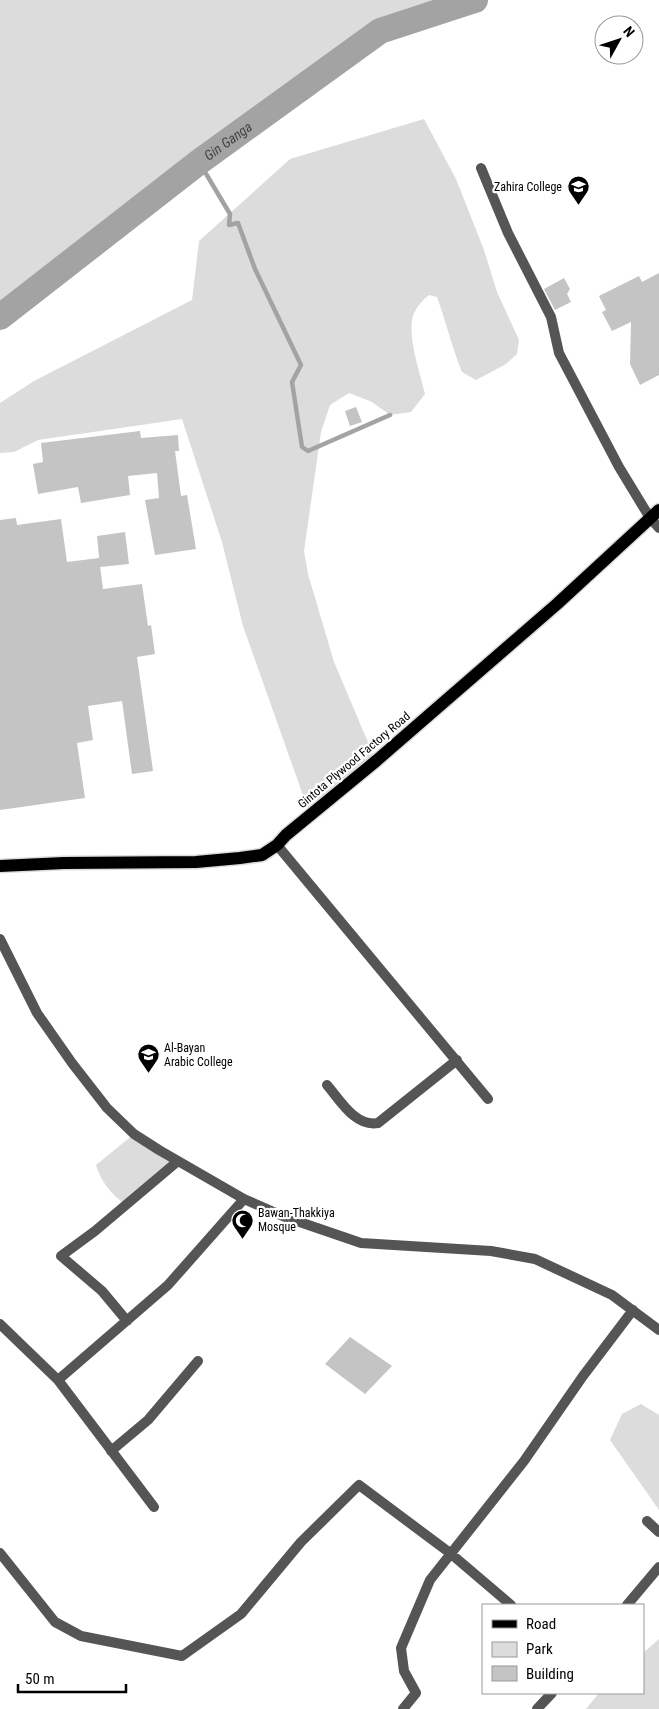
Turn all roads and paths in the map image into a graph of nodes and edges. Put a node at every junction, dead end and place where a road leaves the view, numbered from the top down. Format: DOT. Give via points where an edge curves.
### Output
graph roads {
  1 [pos="481,168"];
  2 [pos="654,514"];
  3 [pos="659,528"];
  4 [pos="277,845"];
  5 [pos="0,866"];
  6 [pos="0,939"];
  7 [pos="457,1060"];
  8 [pos="327,1085"];
  9 [pos="488,1099"];
  10 [pos="178,1161"];
  11 [pos="244,1199"];
  12 [pos="634,1310"];
  13 [pos="127,1321"];
  14 [pos="0,1324"];
  15 [pos="659,1330"];
  16 [pos="198,1361"];
  17 [pos="58,1380"];
  18 [pos="111,1451"];
  19 [pos="154,1507"];
  20 [pos="647,1521"];
  21 [pos="659,1532"];
  22 [pos="0,1553"];
  23 [pos="450,1553"];
  24 [pos="659,1567"];
  25 [pos="510,1604"];
  26 [pos="629,1604"];
  27 [pos="551,1694"];
  28 [pos="403,1709"];
  29 [pos="537,1709"];
  1 -- 2 [label="street" via="508,233 551,317 559,353 619,467"];
  2 -- 3 [label="street"];
  2 -- 4 [label="main road, Gintota Plywood Factory Road" via="557,604"];
  4 -- 5 [label="main road, Gintota Plywood Factory Road" via="262,855 196,862"];
  4 -- 7 [label="street"];
  6 -- 10 [label="street" via="37,1013 107,1108 134,1134"];
  7 -- 8 [label="street" via="378,1123 370,1124 352,1115"];
  7 -- 9 [label="street"];
  10 -- 11 [label="street"];
  10 -- 13 [label="street" via="96,1231 61,1256 102,1291"];
  11 -- 12 [label="street" via="360,1243 491,1251 535,1259 612,1295"];
  11 -- 13 [label="street" via="168,1285"];
  12 -- 15 [label="street"];
  12 -- 23 [label="street" via="524,1461"];
  13 -- 17 [label="street"];
  14 -- 17 [label="street"];
  16 -- 18 [label="street" via="148,1420"];
  17 -- 18 [label="street"];
  18 -- 19 [label="street"];
  20 -- 21 [label="street"];
  22 -- 23 [label="street" via="55,1622 81,1636 182,1656 241,1614 301,1542 359,1485"];
  23 -- 25 [label="street"];
  23 -- 28 [label="street" via="430,1580 401,1648 404,1672 416,1693"];
  24 -- 26 [label="street"];
  27 -- 29 [label="street"];
}
